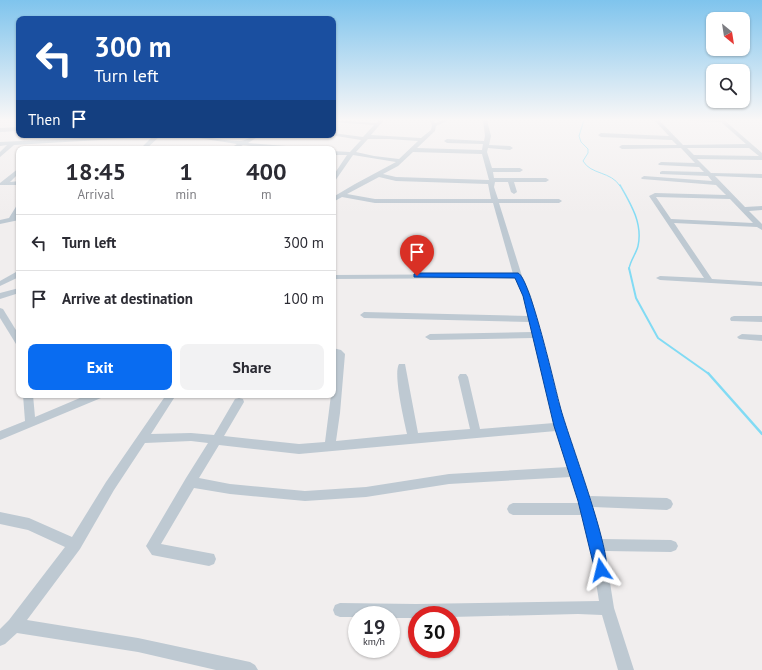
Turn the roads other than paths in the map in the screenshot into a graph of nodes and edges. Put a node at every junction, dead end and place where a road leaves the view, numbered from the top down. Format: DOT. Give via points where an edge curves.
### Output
graph roads {
  1 [pos="353,151"];
  2 [pos="411,151"];
  3 [pos="423,151"];
  4 [pos="687,151"];
  5 [pos="484,152"];
  6 [pos="336,153"];
  7 [pos="350,154"];
  8 [pos="693,157"];
  9 [pos="762,157"];
  10 [pos="401,161"];
  11 [pos="661,164"];
  12 [pos="701,165"];
  13 [pos="336,166"];
  14 [pos="342,167"];
  15 [pos="489,170"];
  16 [pos="16,172"];
  17 [pos="662,173"];
  18 [pos="709,174"];
  19 [pos="336,176"];
  20 [pos="378,176"];
  21 [pos="762,176"];
  22 [pos="644,178"];
  23 [pos="511,180"];
  24 [pos="521,180"];
  25 [pos="546,180"];
  26 [pos="492,181"];
  27 [pos="16,183"];
  28 [pos="718,183"];
  29 [pos="2,184"];
  30 [pos="514,192"];
  31 [pos="342,195"];
  32 [pos="731,197"];
  33 [pos="336,198"];
  34 [pos="559,201"];
  35 [pos="495,202"];
  36 [pos="762,208"];
  37 [pos="743,209"];
  38 [pos="16,219"];
  39 [pos="670,221"];
  40 [pos="0,222"];
  41 [pos="761,227"];
  42 [pos="16,276"];
  43 [pos="518,276"];
  44 [pos="336,278"];
  45 [pos="660,278"];
  46 [pos="710,281"];
  47 [pos="0,284"];
  48 [pos="762,284"];
  49 [pos="16,291"];
  50 [pos="0,296"];
  51 [pos="0,311"];
  52 [pos="364,315"];
  53 [pos="532,319"];
  54 [pos="734,319"];
  55 [pos="762,320"];
  56 [pos="536,335"];
  57 [pos="16,337"];
  58 [pos="430,337"];
  59 [pos="742,337"];
  60 [pos="762,338"];
  61 [pos="336,352"];
  62 [pos="402,366"];
  63 [pos="463,377"];
  64 [pos="28,398"];
  65 [pos="90,398"];
  66 [pos="169,398"];
  67 [pos="239,402"];
  68 [pos="30,423"];
  69 [pos="560,426"];
  70 [pos="476,434"];
  71 [pos="0,436"];
  72 [pos="413,438"];
  73 [pos="141,439"];
  74 [pos="218,439"];
  75 [pos="330,447"];
  76 [pos="574,472"];
  77 [pos="190,482"];
  78 [pos="667,504"];
  79 [pos="586,505"];
  80 [pos="513,509"];
  81 [pos="0,518"];
  82 [pos="75,545"];
  83 [pos="597,545"];
  84 [pos="671,546"];
  85 [pos="209,559"];
  86 [pos="608,608"];
  87 [pos="340,610"];
  88 [pos="14,625"];
  89 [pos="0,639"];
  90 [pos="250,670"];
  91 [pos="626,670"];
  1 -- 7 [label="street"];
  2 -- 10 [label="street"];
  3 -- 5 [label="street"];
  4 -- 8 [label="street"];
  5 -- 15 [label="street"];
  6 -- 7 [label="street"];
  7 -- 10 [label="street"];
  7 -- 14 [label="street"];
  8 -- 9 [label="street"];
  8 -- 12 [label="street"];
  10 -- 20 [label="street"];
  11 -- 12 [label="street"];
  12 -- 18 [label="street"];
  13 -- 14 [label="street"];
  14 -- 19 [label="street"];
  15 -- 24 [label="street" via="517,170 515,174"];
  15 -- 26 [label="street"];
  16 -- 29 [label="street"];
  17 -- 18 [label="street"];
  18 -- 21 [label="street"];
  18 -- 28 [label="street"];
  20 -- 26 [label="street" via="396,179"];
  20 -- 31 [label="street"];
  22 -- 28 [label="street"];
  23 -- 24 [label="street"];
  23 -- 26 [label="street"];
  23 -- 30 [label="street"];
  24 -- 25 [label="street"];
  26 -- 35 [label="street"];
  27 -- 29 [label="street"];
  28 -- 32 [label="street"];
  31 -- 33 [label="street"];
  31 -- 35 [label="street" via="375,200"];
  32 -- 37 [label="street"];
  32 -- 39 [label="street" via="653,195"];
  34 -- 35 [label="street"];
  35 -- 43 [label="street"];
  36 -- 37 [label="street"];
  37 -- 41 [label="street"];
  38 -- 40 [label="street"];
  39 -- 41 [label="street"];
  39 -- 46 [label="street"];
  42 -- 47 [label="street"];
  43 -- 44 [label="street"];
  43 -- 53 [label="street" via="527,296"];
  45 -- 46 [label="street"];
  46 -- 48 [label="street"];
  49 -- 50 [label="street"];
  51 -- 57 [label="street"];
  52 -- 53 [label="street"];
  53 -- 56 [label="street"];
  54 -- 55 [label="street"];
  56 -- 58 [label="street"];
  56 -- 69 [label="street"];
  59 -- 60 [label="street"];
  61 -- 75 [label="street" via="340,354"];
  62 -- 72 [label="street"];
  63 -- 70 [label="street"];
  64 -- 68 [label="street"];
  65 -- 68 [label="street"];
  66 -- 73 [label="street"];
  67 -- 74 [label="street"];
  68 -- 71 [label="street"];
  69 -- 70 [label="street"];
  69 -- 76 [label="street"];
  70 -- 72 [label="street"];
  72 -- 75 [label="street"];
  73 -- 74 [label="street"];
  73 -- 82 [label="street"];
  74 -- 75 [label="street" via="283,449"];
  74 -- 77 [label="street"];
  76 -- 77 [label="street" via="449,479 366,492 305,496 230,489"];
  76 -- 79 [label="street"];
  77 -- 85 [label="street" via="153,546 157,550"];
  78 -- 79 [label="street"];
  79 -- 80 [label="street"];
  79 -- 83 [label="street"];
  81 -- 82 [label="street" via="29,524"];
  82 -- 88 [label="street"];
  83 -- 84 [label="street"];
  83 -- 86 [label="street"];
  86 -- 87 [label="street"];
  86 -- 91 [label="street"];
  88 -- 89 [label="street"];
  88 -- 90 [label="street" via="138,645"];
}
